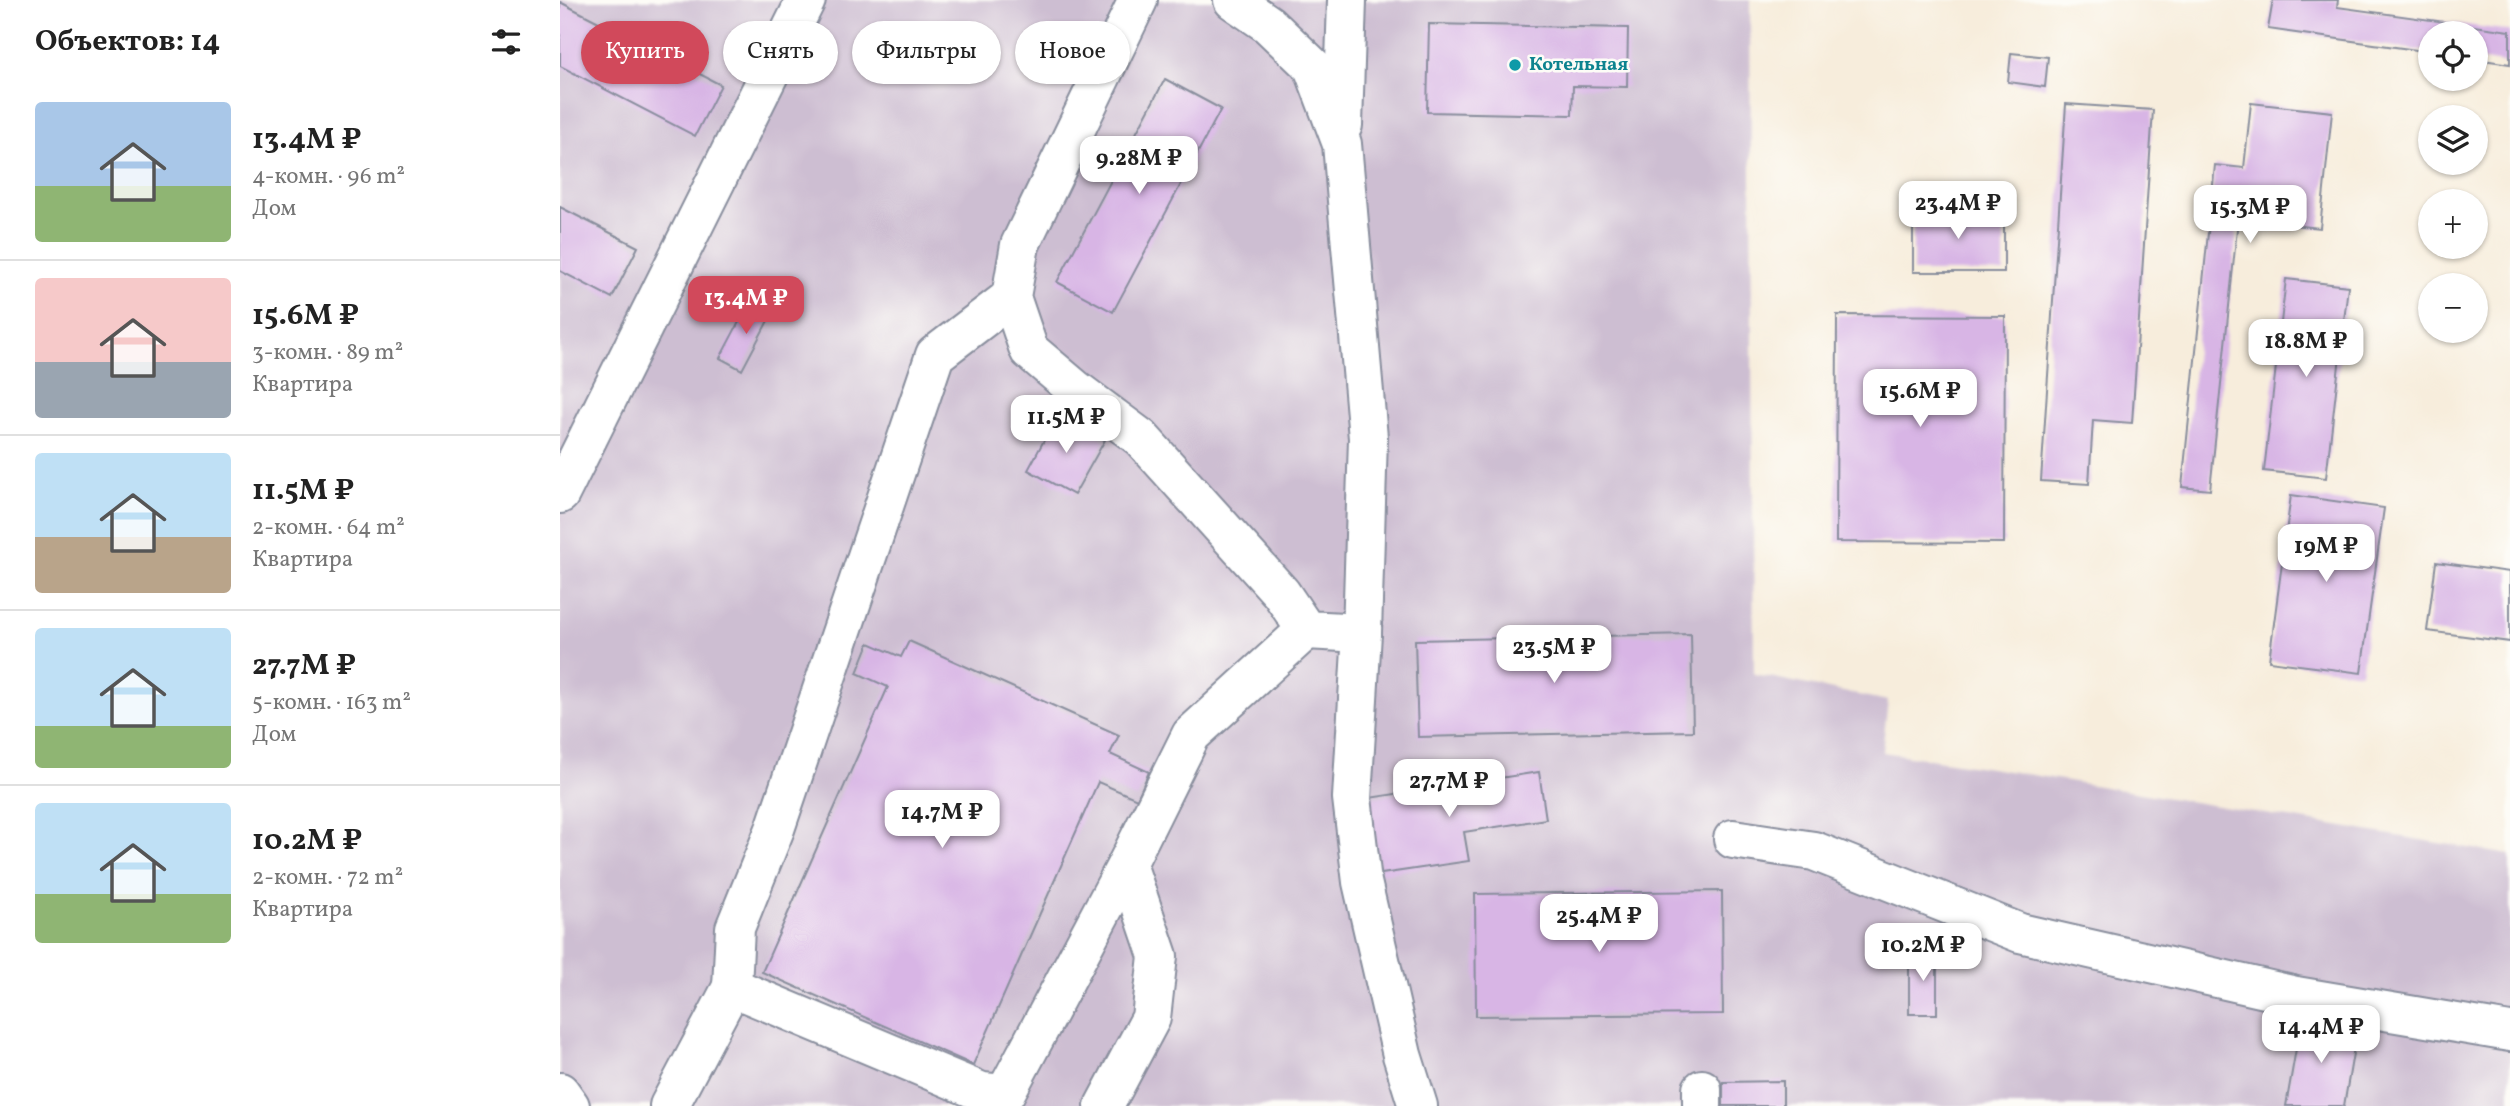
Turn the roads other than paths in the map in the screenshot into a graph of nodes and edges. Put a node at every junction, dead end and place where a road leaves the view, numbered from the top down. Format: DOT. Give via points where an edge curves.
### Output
graph roads {
  1 [pos="806,0"];
  2 [pos="1138,0"];
  3 [pos="1233,0"];
  4 [pos="1347,0"];
  5 [pos="1342,144"];
  6 [pos="1011,297"];
  7 [pos="560,494"];
  8 [pos="1306,630"];
  9 [pos="1362,632"];
  10 [pos="1733,839"];
  11 [pos="1127,864"];
  12 [pos="732,987"];
  13 [pos="2510,1032"];
  14 [pos="560,1092"];
  15 [pos="570,1106"];
  16 [pos="669,1106"];
  17 [pos="1104,1106"];
  18 [pos="1418,1106"];
  1 -- 7 [label="lane"];
  2 -- 6 [label="lane" via="1020,245"];
  3 -- 5 [label="lane" via="1268,24 1313,67"];
  4 -- 5 [label="lane"];
  5 -- 9 [label="lane" via="1368,438"];
  6 -- 8 [label="lane" via="1029,350 1141,438 1281,593"];
  6 -- 12 [label="lane" via="935,355 775,829 735,928"];
  8 -- 9 [label="lane"];
  8 -- 11 [label="lane" via="1191,735"];
  9 -- 18 [label="lane" via="1352,798 1362,882"];
  10 -- 13 [label="lane" via="1814,851 2020,933 2296,996"];
  11 -- 12 [label="lane" via="1005,1094 982,1092"];
  11 -- 17 [label="lane" via="1158,956 1151,1018"];
  12 -- 16 [label="lane"];
  14 -- 15 [label="lane"];
}
